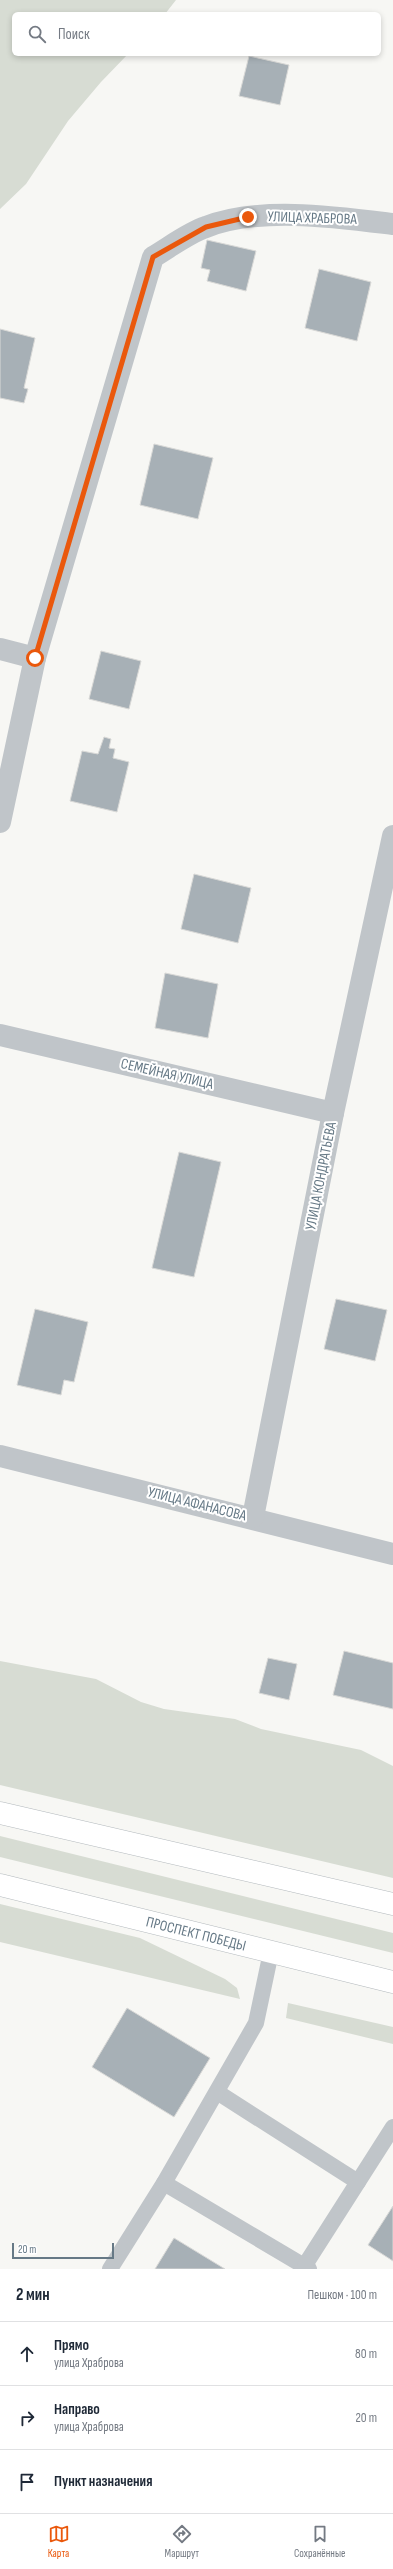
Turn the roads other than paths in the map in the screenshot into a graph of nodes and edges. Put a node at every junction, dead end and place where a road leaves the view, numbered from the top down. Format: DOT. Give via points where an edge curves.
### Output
graph roads {
  1 [pos="393,224"];
  2 [pos="0,649"];
  3 [pos="35,658"];
  4 [pos="0,822"];
  5 [pos="393,836"];
  6 [pos="0,1035"];
  7 [pos="333,1113"];
  8 [pos="0,1456"];
  9 [pos="253,1517"];
  10 [pos="393,1554"];
  11 [pos="0,1813"];
  12 [pos="0,1885"];
  13 [pos="393,1904"];
  14 [pos="271,1952"];
  15 [pos="393,1982"];
  16 [pos="217,2092"];
  17 [pos="393,2127"];
  18 [pos="358,2182"];
  19 [pos="164,2183"];
  20 [pos="307,2267"];
  21 [pos="110,2269"];
  1 -- 3 [label="street, УЛИЦА ХРАБРОВА" via="328,216 248,217 206,227 153,257"];
  2 -- 3 [label="street"];
  3 -- 4 [label="street, УЛИЦА ХРАБРОВА"];
  5 -- 7 [label="street, УЛИЦА КОНДРАТЬЕВА"];
  6 -- 7 [label="street, СЕМЕЙНАЯ УЛИЦА"];
  7 -- 9 [label="street, УЛИЦА КОНДРАТЬЕВА"];
  8 -- 9 [label="street, УЛИЦА АФАНАСОВА"];
  9 -- 10 [label="street, УЛИЦА АФАНАСОВА"];
  11 -- 13 [label="main road"];
  12 -- 14 [label="main road, ПРОСПЕКТ ПОБЕДЫ"];
  14 -- 15 [label="main road, ПРОСПЕКТ ПОБЕДЫ"];
  14 -- 16 [label="lane" via="256,2023"];
  16 -- 18 [label="lane"];
  16 -- 19 [label="lane"];
  17 -- 18 [label="lane"];
  18 -- 20 [label="lane"];
  19 -- 20 [label="lane"];
  19 -- 21 [label="lane"];
}
